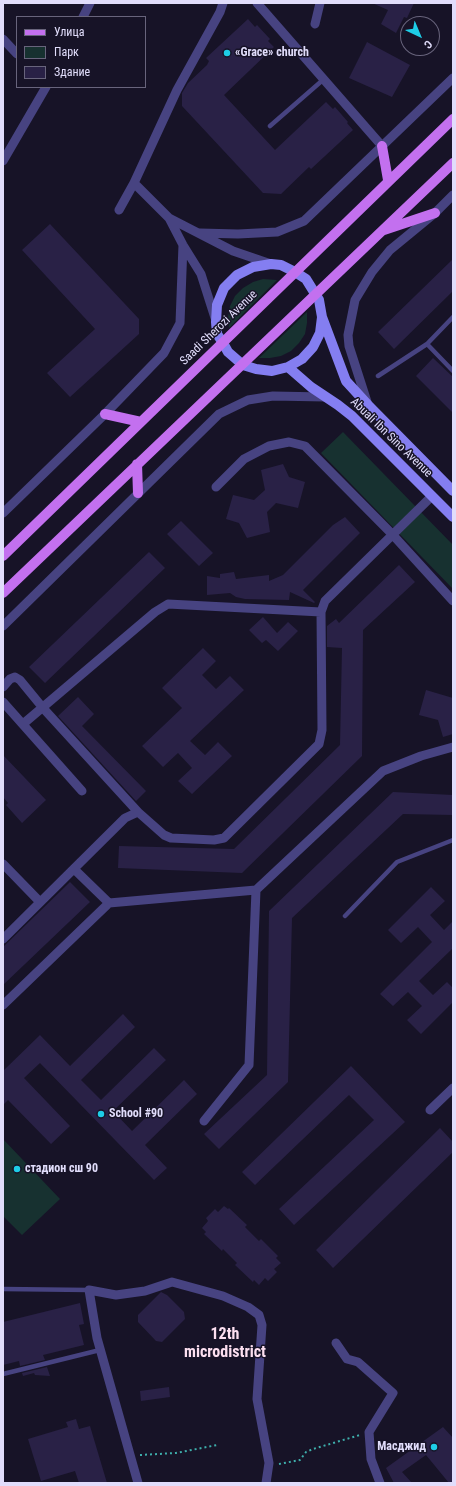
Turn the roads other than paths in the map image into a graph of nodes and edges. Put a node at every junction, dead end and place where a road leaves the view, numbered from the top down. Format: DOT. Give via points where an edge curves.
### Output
graph roads {
  1 [pos="90,3"];
  2 [pos="223,3"];
  3 [pos="257,3"];
  4 [pos="320,3"];
  5 [pos="84,16"];
  6 [pos="315,24"];
  7 [pos="3,39"];
  8 [pos="16,53"];
  9 [pos="453,78"];
  10 [pos="324,79"];
  11 [pos="45,88"];
  12 [pos="453,119"];
  13 [pos="270,126"];
  14 [pos="382,146"];
  15 [pos="3,161"];
  16 [pos="453,162"];
  17 [pos="388,180"];
  18 [pos="134,183"];
  19 [pos="453,195"];
  20 [pos="119,210"];
  21 [pos="434,213"];
  22 [pos="169,218"];
  23 [pos="381,232"];
  24 [pos="197,233"];
  25 [pos="183,245"];
  26 [pos="271,264"];
  27 [pos="295,272"];
  28 [pos="316,293"];
  29 [pos="453,316"];
  30 [pos="322,317"];
  31 [pos="216,322"];
  32 [pos="223,343"];
  33 [pos="427,344"];
  34 [pos="243,365"];
  35 [pos="288,368"];
  36 [pos="453,371"];
  37 [pos="378,376"];
  38 [pos="325,397"];
  39 [pos="369,406"];
  40 [pos="105,414"];
  41 [pos="141,422"];
  42 [pos="137,464"];
  43 [pos="216,487"];
  44 [pos="453,491"];
  45 [pos="138,494"];
  46 [pos="432,496"];
  47 [pos="3,513"];
  48 [pos="453,517"];
  49 [pos="392,534"];
  50 [pos="3,556"];
  51 [pos="3,593"];
  52 [pos="453,601"];
  53 [pos="321,612"];
  54 [pos="3,626"];
  55 [pos="3,687"];
  56 [pos="3,702"];
  57 [pos="43,708"];
  58 [pos="23,724"];
  59 [pos="453,747"];
  60 [pos="82,792"];
  61 [pos="138,812"];
  62 [pos="453,840"];
  63 [pos="3,864"];
  64 [pos="74,869"];
  65 [pos="256,890"];
  66 [pos="40,902"];
  67 [pos="109,903"];
  68 [pos="345,916"];
  69 [pos="3,939"];
  70 [pos="3,1005"];
  71 [pos="453,1088"];
  72 [pos="430,1110"];
  73 [pos="204,1121"];
  74 [pos="3,1288"];
  75 [pos="89,1290"];
  76 [pos="336,1342"];
  77 [pos="100,1350"];
  78 [pos="3,1374"];
  79 [pos="138,1483"];
  80 [pos="266,1483"];
  81 [pos="380,1483"];
  1 -- 5 [label="street"];
  2 -- 18 [label="street" via="177,90"];
  3 -- 10 [label="street"];
  4 -- 6 [label="street"];
  7 -- 8 [label="street"];
  9 -- 14 [label="street"];
  10 -- 13 [label="lane"];
  10 -- 14 [label="street"];
  11 -- 15 [label="street"];
  12 -- 17 [label="main road, Saadi Sherozi Avenue"];
  14 -- 17 [label="main road"];
  14 -- 24 [label="street" via="304,221 277,232"];
  16 -- 23 [label="main road"];
  17 -- 27 [label="main road, Saadi Sherozi Avenue"];
  18 -- 20 [label="street"];
  18 -- 22 [label="street"];
  19 -- 21 [label="street"];
  21 -- 23 [label="main road"];
  21 -- 39 [label="street" via="390,250 372,272 355,300 348,335"];
  22 -- 24 [label="street"];
  22 -- 25 [label="street"];
  23 -- 28 [label="main road"];
  24 -- 26 [label="street" via="233,251"];
  25 -- 31 [label="street" via="201,274"];
  25 -- 40 [label="street" via="180,322 164,353"];
  26 -- 27 [label="main road" via="282,265"];
  26 -- 31 [label="main road" via="253,266 237,275 224,288 217,305"];
  27 -- 28 [label="main road" via="306,280"];
  27 -- 32 [label="main road, Saadi Sherozi Avenue"];
  28 -- 30 [label="main road, Abuali Ibn Sino Avenue"];
  28 -- 34 [label="main road"];
  29 -- 33 [label="lane"];
  30 -- 35 [label="main road" via="320,332 313,347 302,359"];
  30 -- 39 [label="main road, Abuali Ibn Sino Avenue" via="346,381"];
  31 -- 32 [label="main road" via="217,334"];
  32 -- 34 [label="main road" via="228,352"];
  32 -- 41 [label="main road, Saadi Sherozi Avenue"];
  33 -- 36 [label="lane"];
  33 -- 37 [label="lane"];
  34 -- 35 [label="main road" via="272,371"];
  34 -- 42 [label="main road"];
  35 -- 38 [label="main road, Abuali Ibn Sino Avenue"];
  38 -- 45 [label="street" via="273,396 248,400 219,414"];
  38 -- 46 [label="main road, Abuali Ibn Sino Avenue" via="352,416"];
  39 -- 44 [label="main road, Abuali Ibn Sino Avenue"];
  40 -- 41 [label="main road"];
  40 -- 47 [label="street"];
  41 -- 50 [label="main road, Saadi Sherozi Avenue"];
  42 -- 45 [label="main road"];
  42 -- 51 [label="main road"];
  43 -- 49 [label="street" via="244,459 269,446 289,442 305,446"];
  45 -- 54 [label="street"];
  46 -- 48 [label="main road, Abuali Ibn Sino Avenue"];
  46 -- 49 [label="street"];
  49 -- 52 [label="street"];
  49 -- 53 [label="street" via="332,592"];
  53 -- 57 [label="street" via="168,604 155,612"];
  53 -- 61 [label="street" via="322,730 319,744 224,838 171,838"];
  55 -- 57 [label="street" via="15,677"];
  56 -- 58 [label="street"];
  57 -- 58 [label="street"];
  57 -- 61 [label="street"];
  58 -- 60 [label="street"];
  59 -- 65 [label="street" via="383,771"];
  61 -- 64 [label="street" via="125,818"];
  62 -- 68 [label="lane" via="397,862"];
  63 -- 66 [label="street"];
  64 -- 66 [label="street"];
  64 -- 67 [label="street"];
  65 -- 67 [label="street"];
  65 -- 73 [label="street" via="249,1065"];
  66 -- 69 [label="street"];
  67 -- 70 [label="street"];
  71 -- 72 [label="street"];
  74 -- 75 [label="lane"];
  75 -- 77 [label="street"];
  75 -- 80 [label="street" via="116,1295 145,1291 172,1282 223,1296 259,1315 262,1325 257,1399 269,1466"];
  76 -- 81 [label="street" via="347,1360 358,1362 393,1393 369,1432 371,1459"];
  77 -- 78 [label="lane"];
  77 -- 79 [label="street"];
}
